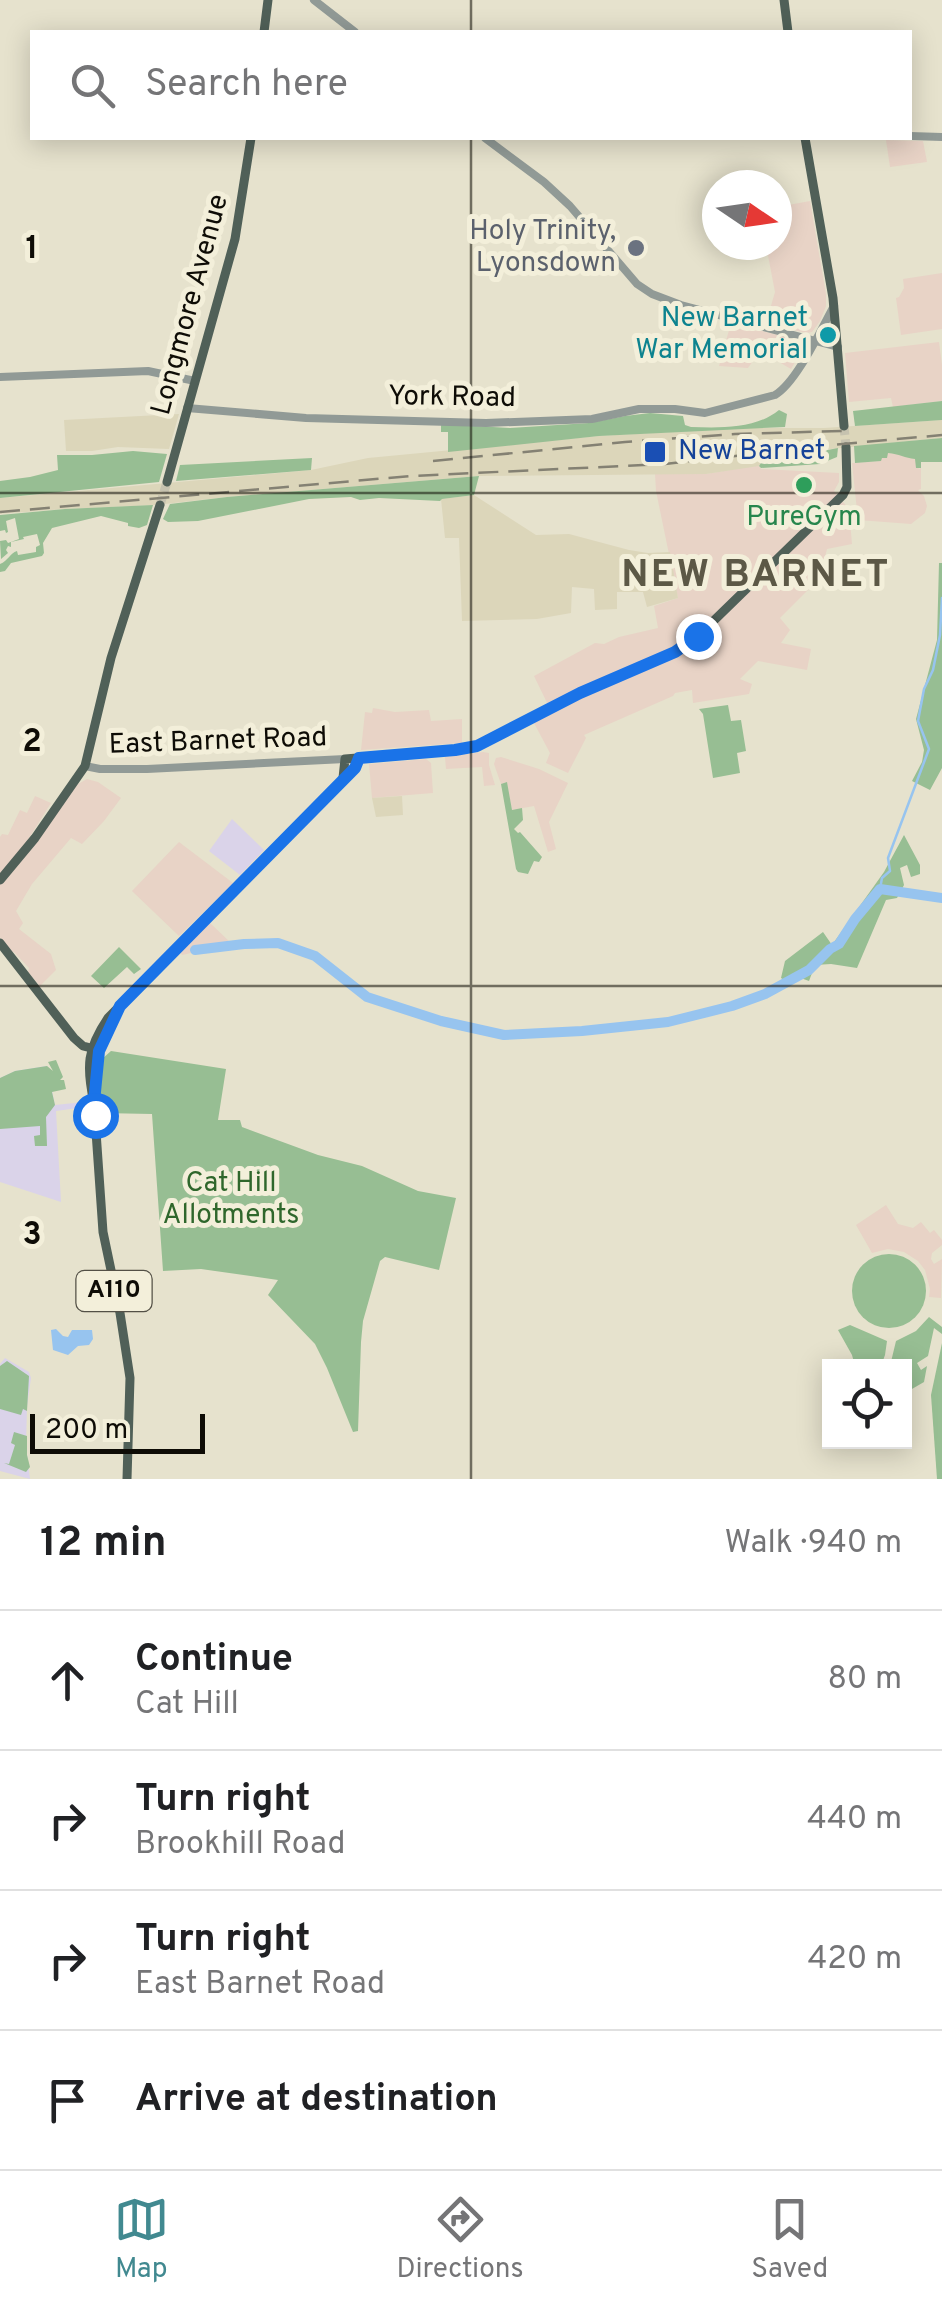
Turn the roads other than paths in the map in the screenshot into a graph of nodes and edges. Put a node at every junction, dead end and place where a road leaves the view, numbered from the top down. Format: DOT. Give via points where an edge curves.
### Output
graph roads {
  1 [pos="268,0"];
  2 [pos="314,0"];
  3 [pos="784,0"];
  4 [pos="264,30"];
  5 [pos="352,30"];
  6 [pos="788,30"];
  7 [pos="912,136"];
  8 [pos="942,137"];
  9 [pos="251,140"];
  10 [pos="488,140"];
  11 [pos="806,140"];
  12 [pos="834,305"];
  13 [pos="815,341"];
  14 [pos="838,347"];
  15 [pos="0,378"];
  16 [pos="195,381"];
  17 [pos="187,408"];
  18 [pos="844,426"];
  19 [pos="846,447"];
  20 [pos="166,482"];
  21 [pos="160,505"];
  22 [pos="359,758"];
  23 [pos="345,759"];
  24 [pos="86,766"];
  25 [pos="344,778"];
  26 [pos="0,880"];
  27 [pos="0,943"];
  28 [pos="95,1044"];
  29 [pos="127,1479"];
  1 -- 4 [label="main road"];
  2 -- 5 [label="street"];
  3 -- 6 [label="main road"];
  7 -- 8 [label="street"];
  9 -- 16 [label="main road, Longmore Avenue" via="235,239"];
  10 -- 13 [label="street" via="570,206 652,294"];
  11 -- 12 [label="main road"];
  12 -- 13 [label="street, York Road"];
  12 -- 14 [label="main road"];
  13 -- 14 [label="street"];
  13 -- 17 [label="street, York Road" via="784,390 705,414 639,409 592,419 486,423"];
  14 -- 18 [label="main road"];
  15 -- 16 [label="street" via="148,370"];
  16 -- 17 [label="main road, Longmore Avenue"];
  17 -- 20 [label="main road, Longmore Avenue"];
  19 -- 22 [label="main road, East Barnet Road" via="843,494 686,646 477,746"];
  21 -- 24 [label="main road" via="111,658"];
  22 -- 23 [label="main road, East Barnet Road"];
  22 -- 25 [label="main road, A110"];
  23 -- 24 [label="street, East Barnet Road"];
  23 -- 25 [label="main road"];
  24 -- 26 [label="main road, East Barnet Road"];
  25 -- 28 [label="main road, A110" via="120,1006"];
  27 -- 28 [label="main road" via="66,1024"];
  28 -- 29 [label="main road, A110" via="103,1232 130,1378"];
}
